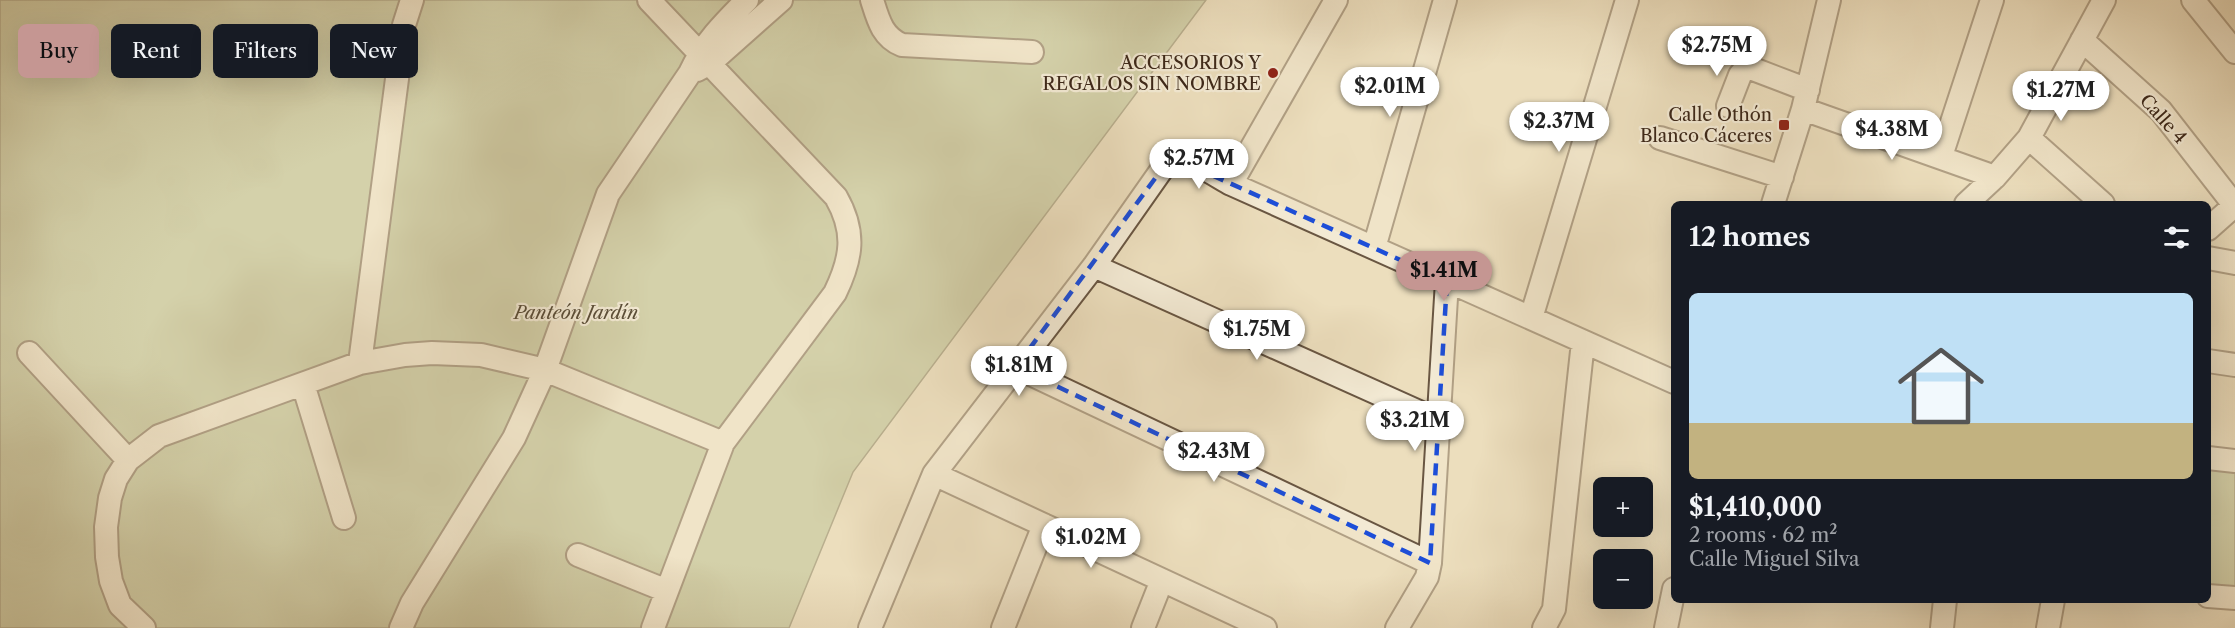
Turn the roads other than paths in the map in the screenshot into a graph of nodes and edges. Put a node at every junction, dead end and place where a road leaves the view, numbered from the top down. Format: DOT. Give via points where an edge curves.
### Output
graph roads {
  1 [pos="412,0"];
  2 [pos="650,0"];
  3 [pos="747,0"];
  4 [pos="781,0"];
  5 [pos="872,0"];
  6 [pos="1336,0"];
  7 [pos="1445,0"];
  8 [pos="1626,0"];
  9 [pos="1829,0"];
  10 [pos="1992,0"];
  11 [pos="2104,0"];
  12 [pos="2204,5"];
  13 [pos="2082,40"];
  14 [pos="1032,52"];
  15 [pos="2235,52"];
  16 [pos="705,58"];
  17 [pos="1805,99"];
  18 [pos="1728,106"];
  19 [pos="1660,138"];
  20 [pos="2029,138"];
  21 [pos="1941,156"];
  22 [pos="1782,177"];
  23 [pos="1995,177"];
  24 [pos="1231,184"];
  25 [pos="1774,201"];
  26 [pos="1970,201"];
  27 [pos="2100,201"];
  28 [pos="2235,206"];
  29 [pos="2211,226"];
  30 [pos="1374,248"];
  31 [pos="2211,259"];
  32 [pos="2235,263"];
  33 [pos="1094,266"];
  34 [pos="1447,281"];
  35 [pos="1531,318"];
  36 [pos="1584,342"];
  37 [pos="29,353"];
  38 [pos="2211,361"];
  39 [pos="360,363"];
  40 [pos="2235,365"];
  41 [pos="1016,367"];
  42 [pos="545,370"];
  43 [pos="1671,381"];
  44 [pos="303,384"];
  45 [pos="1437,420"];
  46 [pos="723,443"];
  47 [pos="2211,458"];
  48 [pos="128,460"];
  49 [pos="2235,461"];
  50 [pos="934,474"];
  51 [pos="344,518"];
  52 [pos="1044,525"];
  53 [pos="578,555"];
  54 [pos="1430,563"];
  55 [pos="1162,580"];
  56 [pos="667,591"];
  57 [pos="2211,596"];
  58 [pos="2235,598"];
  59 [pos="1671,603"];
  60 [pos="1945,603"];
  61 [pos="2052,603"];
  62 [pos="144,628"];
  63 [pos="401,628"];
  64 [pos="653,628"];
  65 [pos="870,628"];
  66 [pos="1003,628"];
  67 [pos="1143,628"];
  68 [pos="1266,628"];
  69 [pos="1397,628"];
  70 [pos="1544,628"];
  71 [pos="1666,628"];
  72 [pos="1942,628"];
  73 [pos="2048,628"];
  1 -- 39 [label="street" via="404,25"];
  2 -- 16 [label="street"];
  3 -- 16 [label="street" via="715,31"];
  4 -- 16 [label="street"];
  5 -- 14 [label="street" via="884,32 893,42"];
  6 -- 24 [label="street"];
  7 -- 30 [label="street"];
  8 -- 35 [label="street"];
  9 -- 17 [label="street"];
  10 -- 21 [label="street"];
  11 -- 13 [label="street"];
  12 -- 15 [label="street"];
  13 -- 20 [label="street"];
  13 -- 28 [label="street, Calle 4" via="2161,111"];
  16 -- 42 [label="street" via="690,73 608,194"];
  16 -- 46 [label="street" via="836,197 846,214 850,234 844,274 835,294"];
  17 -- 18 [label="street" via="1753,69 1745,69"];
  17 -- 21 [label="street"];
  17 -- 22 [label="street"];
  19 -- 22 [label="street"];
  20 -- 23 [label="street"];
  20 -- 27 [label="street"];
  21 -- 23 [label="street"];
  22 -- 25 [label="street"];
  23 -- 26 [label="street"];
  24 -- 30 [label="street"];
  24 -- 33 [label="street" via="1176,159 1166,165"];
  28 -- 29 [label="street"];
  30 -- 34 [label="street"];
  31 -- 32 [label="street"];
  33 -- 41 [label="street"];
  33 -- 45 [label="street"];
  34 -- 35 [label="street"];
  34 -- 45 [label="street"];
  35 -- 36 [label="street"];
  36 -- 43 [label="street"];
  36 -- 70 [label="street" via="1554,609"];
  37 -- 48 [label="street"];
  38 -- 40 [label="street"];
  39 -- 42 [label="street" via="405,355 456,353"];
  39 -- 44 [label="street"];
  41 -- 50 [label="street"];
  41 -- 54 [label="street"];
  42 -- 46 [label="street"];
  42 -- 63 [label="street" via="514,438 412,603"];
  44 -- 48 [label="street" via="159,436"];
  44 -- 51 [label="street"];
  45 -- 54 [label="street"];
  46 -- 56 [label="street"];
  47 -- 49 [label="street"];
  48 -- 62 [label="street" via="110,498 107,557 120,604"];
  50 -- 52 [label="street"];
  50 -- 65 [label="street"];
  52 -- 55 [label="street"];
  52 -- 66 [label="street"];
  53 -- 56 [label="street"];
  54 -- 69 [label="street" via="1427,577"];
  55 -- 67 [label="street"];
  55 -- 68 [label="street"];
  56 -- 64 [label="street"];
  57 -- 58 [label="street"];
  59 -- 71 [label="street"];
  60 -- 72 [label="street"];
  61 -- 73 [label="street"];
}
